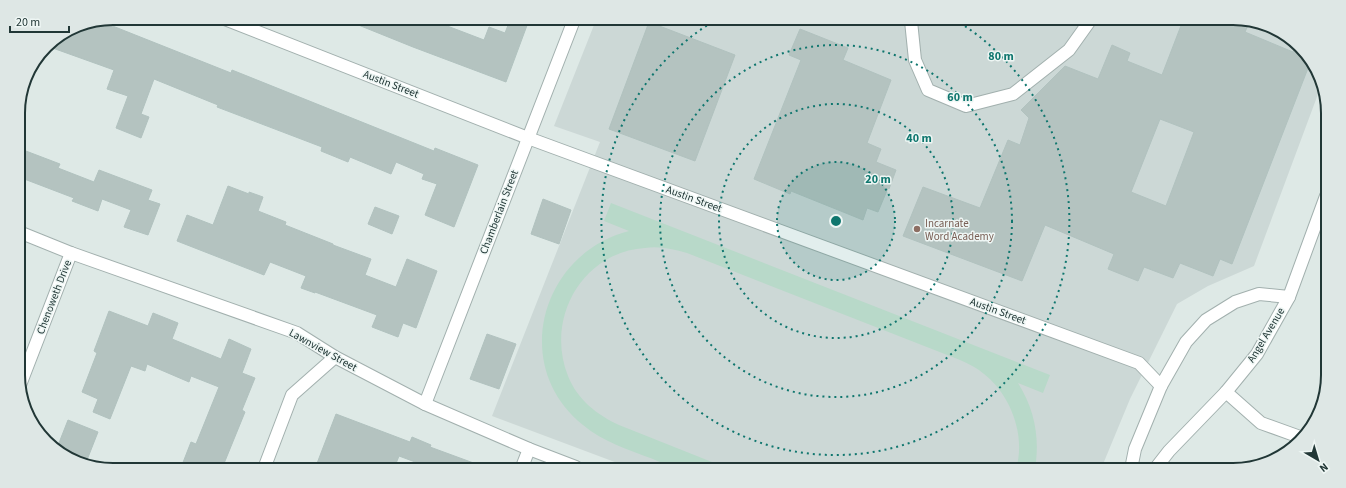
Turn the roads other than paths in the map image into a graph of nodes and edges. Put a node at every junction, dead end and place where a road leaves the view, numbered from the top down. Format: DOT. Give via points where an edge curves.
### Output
graph roads {
  1 [pos="240,25"];
  2 [pos="572,25"];
  3 [pos="911,25"];
  4 [pos="1087,25"];
  5 [pos="528,138"];
  6 [pos="1321,210"];
  7 [pos="25,234"];
  8 [pos="71,253"];
  9 [pos="1289,297"];
  10 [pos="335,357"];
  11 [pos="25,372"];
  12 [pos="1161,386"];
  13 [pos="1226,392"];
  14 [pos="425,404"];
  15 [pos="1296,436"];
  16 [pos="528,449"];
  17 [pos="265,463"];
  18 [pos="523,463"];
  19 [pos="565,463"];
  20 [pos="1132,463"];
  21 [pos="1160,463"];
  1 -- 5 [label="street, Austin Street"];
  2 -- 5 [label="street, Chamberlain Street"];
  3 -- 4 [label="street" via="915,60 928,90 966,106 1013,94 1070,50"];
  5 -- 12 [label="street, Austin Street" via="1139,363"];
  5 -- 14 [label="street, Chamberlain Street"];
  6 -- 9 [label="street, Angel Avenue"];
  7 -- 8 [label="street, Lawnview Street"];
  8 -- 10 [label="street, Lawnview Street" via="297,333"];
  8 -- 11 [label="street, Chenoweth Drive"];
  9 -- 12 [label="street" via="1259,294 1234,302 1206,320 1186,342"];
  9 -- 13 [label="street, Angel Avenue" via="1257,354"];
  10 -- 14 [label="street, Lawnview Street"];
  10 -- 17 [label="street" via="292,395"];
  12 -- 20 [label="street" via="1134,449"];
  13 -- 15 [label="street" via="1261,423"];
  13 -- 21 [label="street, Angel Avenue"];
  14 -- 16 [label="street, Lawnview Street"];
  16 -- 18 [label="street"];
  16 -- 19 [label="street, Lawnview Street"];
}
